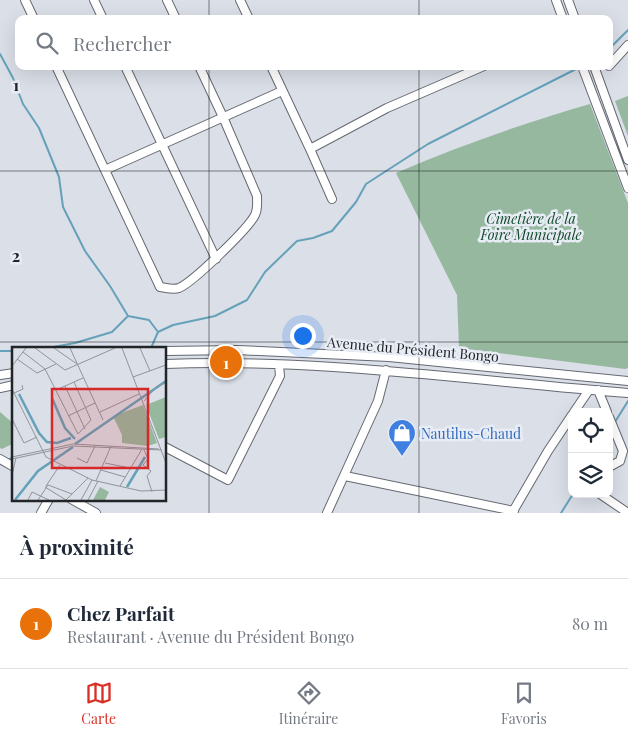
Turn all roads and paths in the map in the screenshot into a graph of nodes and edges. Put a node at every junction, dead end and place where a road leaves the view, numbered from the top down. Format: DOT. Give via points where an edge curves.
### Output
graph roads {
  1 [pos="94,0"];
  2 [pos="167,0"];
  3 [pos="240,0"];
  4 [pos="556,0"];
  5 [pos="568,0"];
  6 [pos="28,1"];
  7 [pos="33,15"];
  8 [pos="101,15"];
  9 [pos="174,15"];
  10 [pos="247,15"];
  11 [pos="562,15"];
  12 [pos="574,15"];
  13 [pos="628,45"];
  14 [pos="613,62"];
  15 [pos="58,70"];
  16 [pos="127,70"];
  17 [pos="201,70"];
  18 [pos="273,70"];
  19 [pos="475,70"];
  20 [pos="584,70"];
  21 [pos="595,70"];
  22 [pos="605,70"];
  23 [pos="598,78"];
  24 [pos="282,91"];
  25 [pos="223,117"];
  26 [pos="161,145"];
  27 [pos="310,149"];
  28 [pos="628,160"];
  29 [pos="105,170"];
  30 [pos="628,188"];
  31 [pos="332,199"];
  32 [pos="216,259"];
  33 [pos="166,351"];
  34 [pos="166,364"];
  35 [pos="279,365"];
  36 [pos="386,370"];
  37 [pos="628,381"];
  38 [pos="589,390"];
  39 [pos="598,390"];
  40 [pos="628,392"];
  41 [pos="577,408"];
  42 [pos="605,408"];
  43 [pos="568,421"];
  44 [pos="613,425"];
  45 [pos="166,448"];
  46 [pos="0,459"];
  47 [pos="613,465"];
  48 [pos="12,466"];
  49 [pos="345,476"];
  50 [pos="606,498"];
  51 [pos="48,500"];
  52 [pos="73,500"];
  53 [pos="513,512"];
  54 [pos="41,513"];
  55 [pos="96,513"];
  56 [pos="327,513"];
  57 [pos="628,513"];
  1 -- 8 [label="street"];
  2 -- 9 [label="street"];
  3 -- 10 [label="street"];
  4 -- 11 [label="street"];
  5 -- 12 [label="street"];
  6 -- 7 [label="street"];
  13 -- 14 [label="street"];
  15 -- 29 [label="street"];
  16 -- 26 [label="street"];
  17 -- 25 [label="street"];
  18 -- 24 [label="street"];
  19 -- 27 [label="street" via="387,108"];
  20 -- 30 [label="street"];
  21 -- 23 [label="street"];
  22 -- 23 [label="street"];
  23 -- 28 [label="street"];
  24 -- 25 [label="street"];
  24 -- 27 [label="street"];
  25 -- 26 [label="street"];
  25 -- 32 [label="street" via="257,196 258,206 254,217"];
  26 -- 29 [label="street"];
  26 -- 32 [label="street"];
  27 -- 31 [label="street"];
  29 -- 32 [label="street" via="160,287 179,288"];
  33 -- 37 [label="street, Avenue du Président Bongo" via="237,350 379,357"];
  34 -- 35 [label="street, Avenue du Président Bongo"];
  35 -- 36 [label="street, Avenue du Président Bongo"];
  35 -- 45 [label="street" via="280,376 228,480"];
  36 -- 38 [label="street, Avenue du Président Bongo"];
  36 -- 49 [label="street" via="378,401"];
  38 -- 39 [label="street, Avenue du Président Bongo"];
  38 -- 41 [label="street"];
  39 -- 40 [label="street, Avenue du Président Bongo"];
  39 -- 42 [label="street"];
  43 -- 53 [label="street"];
  44 -- 47 [label="street" via="623,451 620,461"];
  46 -- 48 [label="street"];
  49 -- 53 [label="street"];
  49 -- 56 [label="street"];
  50 -- 57 [label="street"];
  51 -- 54 [label="street"];
  52 -- 55 [label="street"];
}
